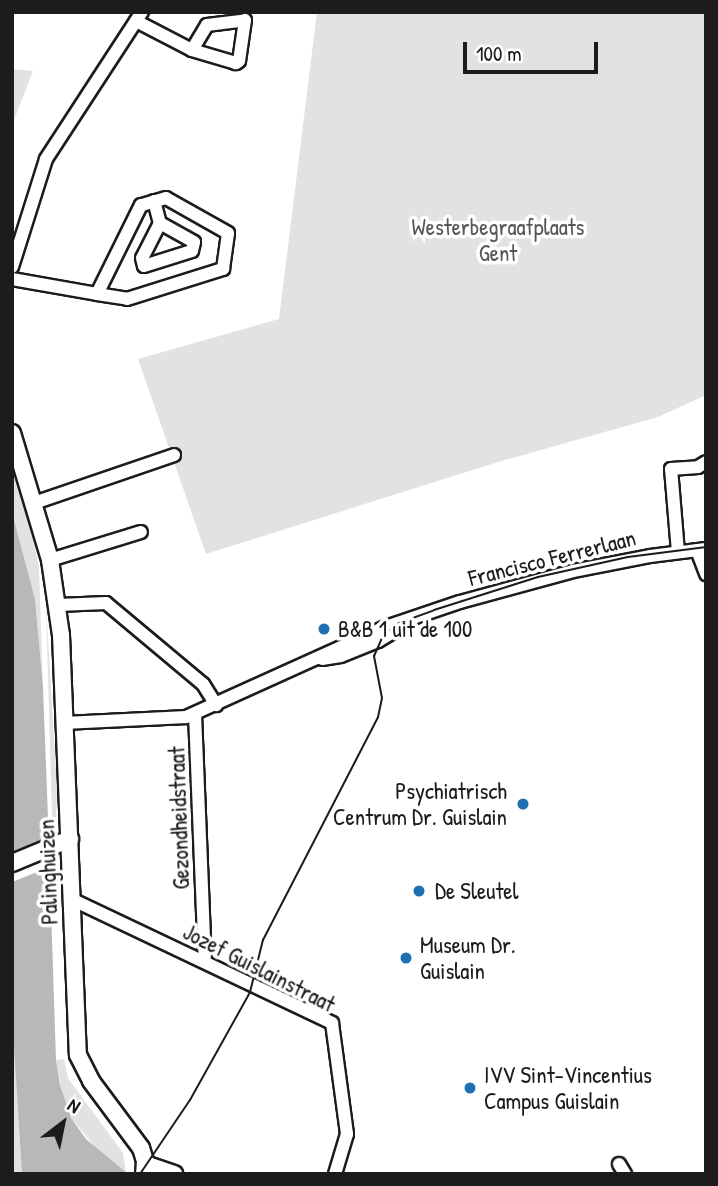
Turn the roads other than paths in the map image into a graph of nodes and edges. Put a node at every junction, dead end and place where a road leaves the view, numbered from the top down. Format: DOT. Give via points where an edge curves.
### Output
graph roads {
  1 [pos="139,17"];
  2 [pos="192,50"];
  3 [pos="154,201"];
  4 [pos="160,223"];
  5 [pos="12,267"];
  6 [pos="12,279"];
  7 [pos="97,294"];
  8 [pos="12,433"];
  9 [pos="174,454"];
  10 [pos="706,462"];
  11 [pos="34,503"];
  12 [pos="141,533"];
  13 [pos="701,550"];
  14 [pos="678,552"];
  15 [pos="50,560"];
  16 [pos="706,574"];
  17 [pos="58,605"];
  18 [pos="216,705"];
  19 [pos="195,714"];
  20 [pos="65,723"];
  21 [pos="64,846"];
  22 [pos="12,863"];
  23 [pos="12,871"];
  24 [pos="71,899"];
  25 [pos="205,962"];
  26 [pos="144,1169"];
  27 [pos="174,1174"];
  28 [pos="335,1174"];
  1 -- 2 [label="street"];
  1 -- 5 [label="street" via="46,159"];
  2 -- 2 [label="street" via="207,25 245,20 236,64"];
  3 -- 4 [label="street"];
  3 -- 7 [label="street" via="141,205"];
  3 -- 7 [label="street" via="166,198 228,233 223,270 127,299"];
  6 -- 7 [label="street"];
  8 -- 11 [label="main road, Palinghuizen"];
  9 -- 11 [label="street"];
  10 -- 14 [label="street" via="671,469"];
  11 -- 15 [label="main road, Palinghuizen"];
  12 -- 15 [label="street"];
  13 -- 14 [label="street, Francisco Ferrerlaan"];
  13 -- 16 [label="street"];
  14 -- 18 [label="street, Francisco Ferrerlaan" via="538,579 383,628"];
  15 -- 17 [label="main road, Palinghuizen"];
  17 -- 18 [label="street" via="106,603 203,684"];
  17 -- 20 [label="main road, Palinghuizen"];
  18 -- 19 [label="street, Francisco Ferrerlaan"];
  19 -- 20 [label="street, Francisco Ferrerlaan" via="176,719"];
  19 -- 25 [label="street, Gezondheidstraat"];
  20 -- 21 [label="main road, Palinghuizen"];
  21 -- 22 [label="main road"];
  21 -- 23 [label="main road"];
  21 -- 24 [label="main road, Palinghuizen"];
  24 -- 25 [label="street, Jozef Guislainstraat"];
  24 -- 26 [label="main road, Palinghuizen" via="80,1064 139,1145"];
  25 -- 28 [label="street, Jozef Guislainstraat" via="332,1023 347,1134"];
  26 -- 27 [label="main road"];
}
